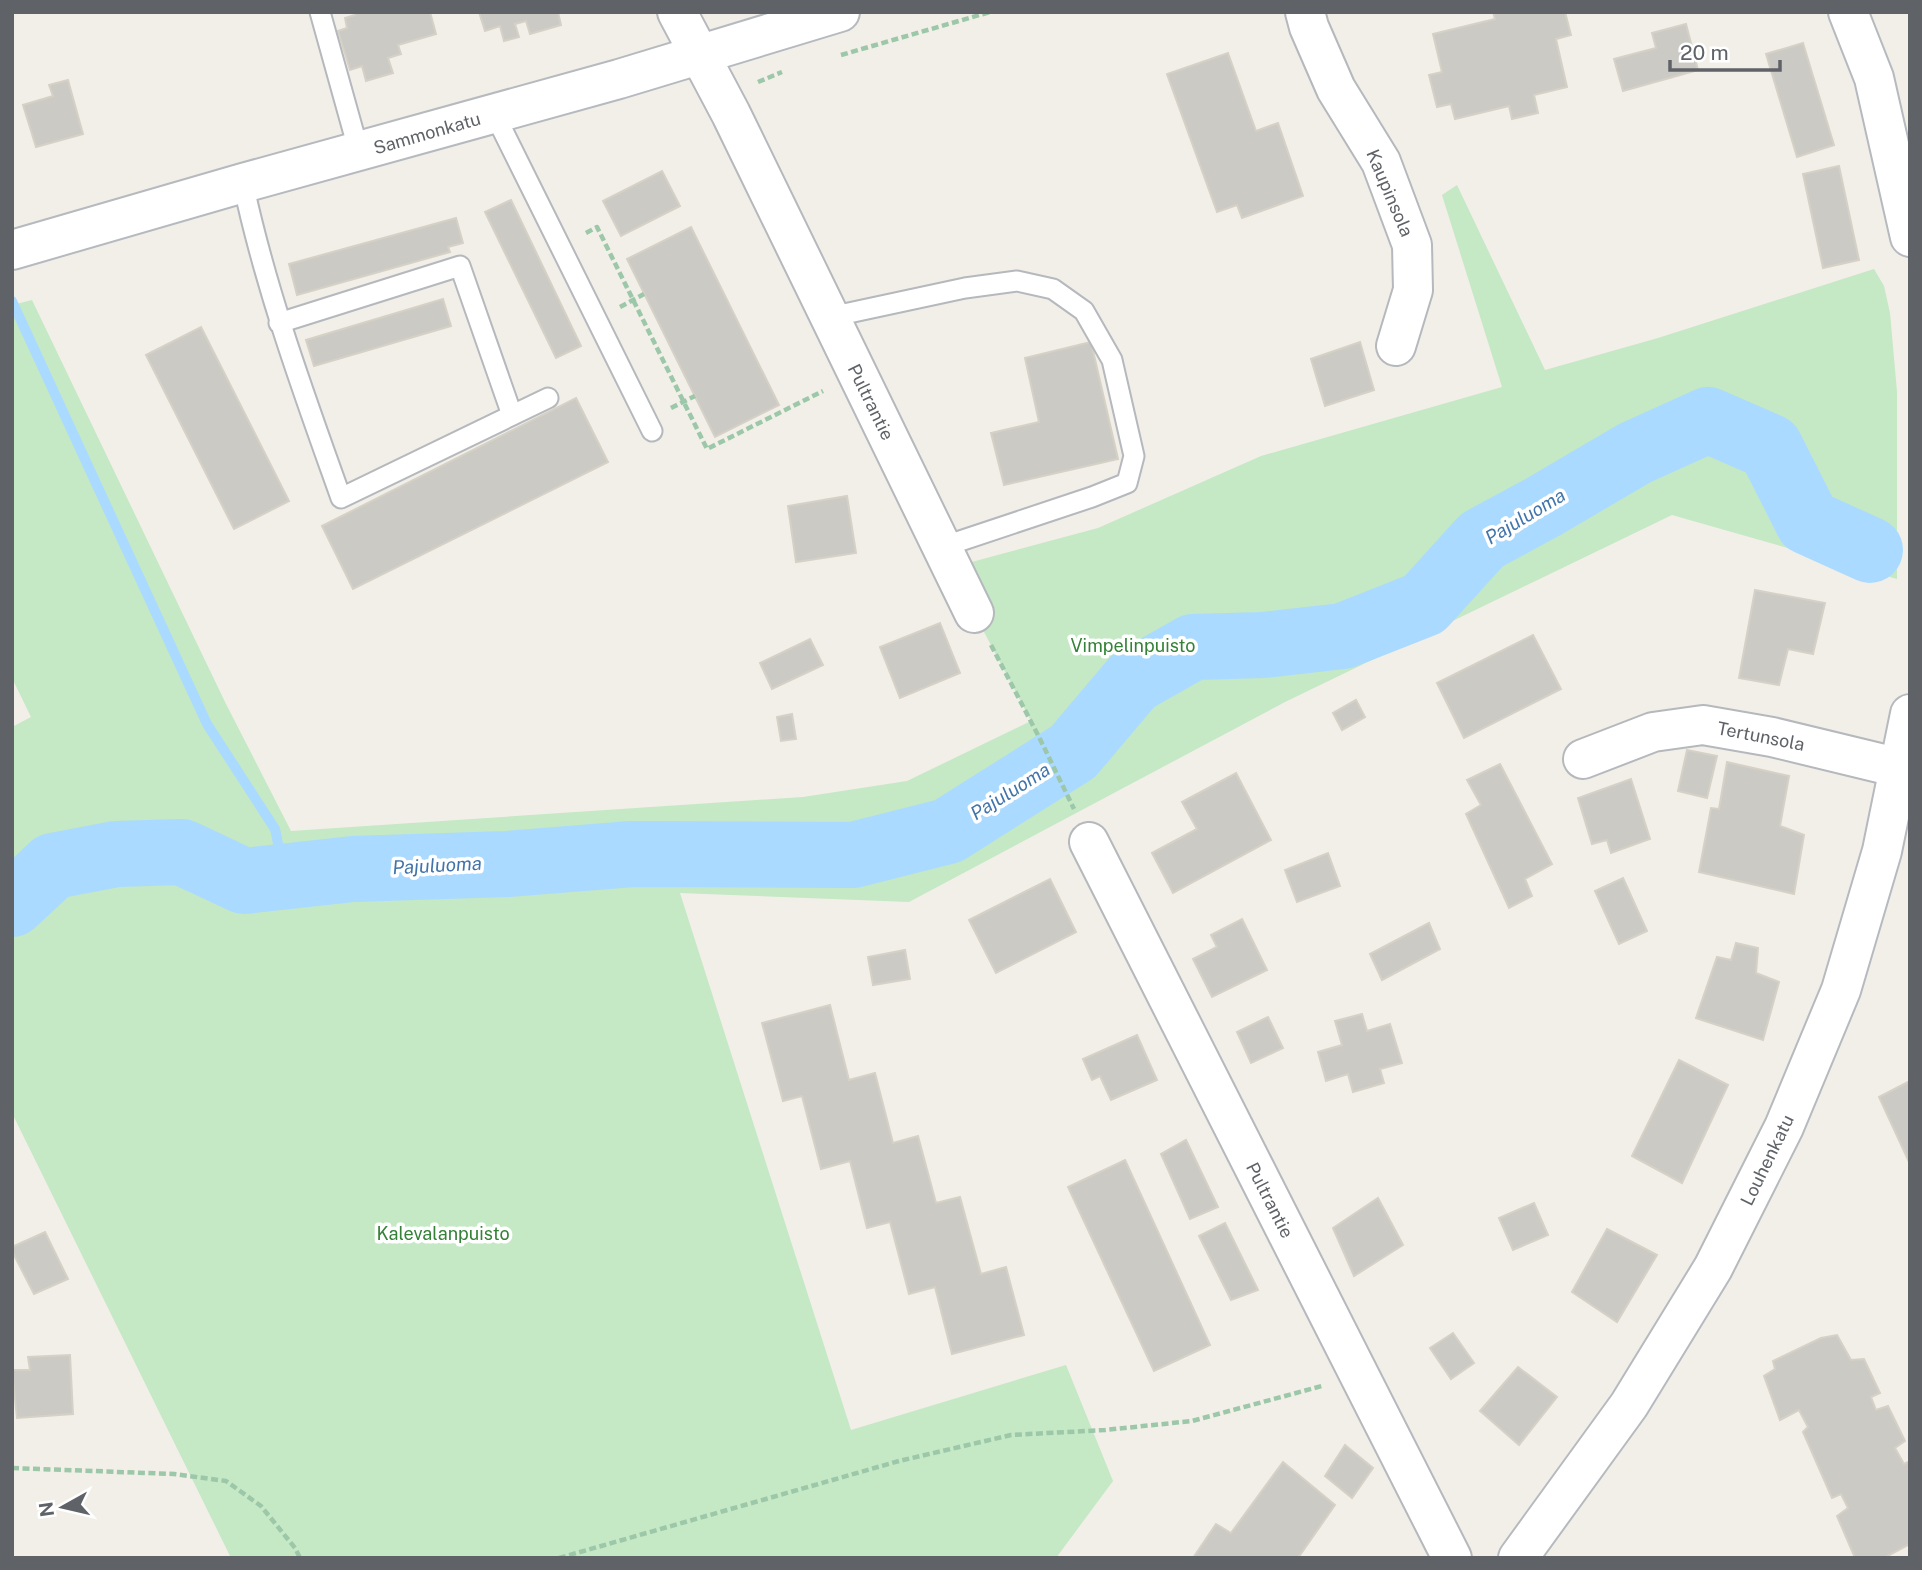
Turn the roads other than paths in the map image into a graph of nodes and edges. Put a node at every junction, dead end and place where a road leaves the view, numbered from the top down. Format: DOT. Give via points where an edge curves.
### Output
graph roads {
  1 [pos="320,12"];
  2 [pos="677,12"];
  3 [pos="840,12"];
  4 [pos="1305,12"];
  5 [pos="1848,12"];
  6 [pos="700,55"];
  7 [pos="495,115"];
  8 [pos="359,152"];
  9 [pos="243,183"];
  10 [pos="1910,237"];
  11 [pos="12,250"];
  12 [pos="830,317"];
  13 [pos="279,323"];
  14 [pos="1396,345"];
  15 [pos="548,398"];
  16 [pos="512,415"];
  17 [pos="652,432"];
  18 [pos="942,547"];
  19 [pos="974,612"];
  20 [pos="1910,714"];
  21 [pos="1583,759"];
  22 [pos="1900,768"];
  23 [pos="1089,842"];
  24 [pos="1452,1558"];
  25 [pos="1518,1558"];
  1 -- 8 [label="lane"];
  2 -- 6 [label="street, Pultrantie"];
  3 -- 6 [label="street, Sammonkatu"];
  4 -- 14 [label="street, Kaupinsola" via="1336,89 1381,162 1412,245 1413,290"];
  5 -- 10 [label="street" via="1874,78"];
  6 -- 7 [label="street, Sammonkatu"];
  6 -- 12 [label="street, Pultrantie"];
  7 -- 8 [label="street, Sammonkatu"];
  7 -- 17 [label="lane"];
  8 -- 9 [label="street, Sammonkatu"];
  9 -- 11 [label="street, Sammonkatu"];
  9 -- 13 [label="lane"];
  12 -- 18 [label="street, Pultrantie"];
  12 -- 18 [label="lane" via="1017,281 1053,289 1084,311 1112,360 1134,456 1127,483"];
  13 -- 16 [label="lane" via="460,266"];
  13 -- 16 [label="lane" via="341,498"];
  15 -- 16 [label="lane"];
  18 -- 19 [label="street, Pultrantie"];
  20 -- 22 [label="street, Louhenkatu"];
  21 -- 22 [label="street, Tertunsola" via="1653,732 1703,725"];
  22 -- 25 [label="street, Louhenkatu" via="1882,850 1841,990 1784,1127 1713,1268 1629,1405"];
  23 -- 24 [label="street, Pultrantie"];
}
